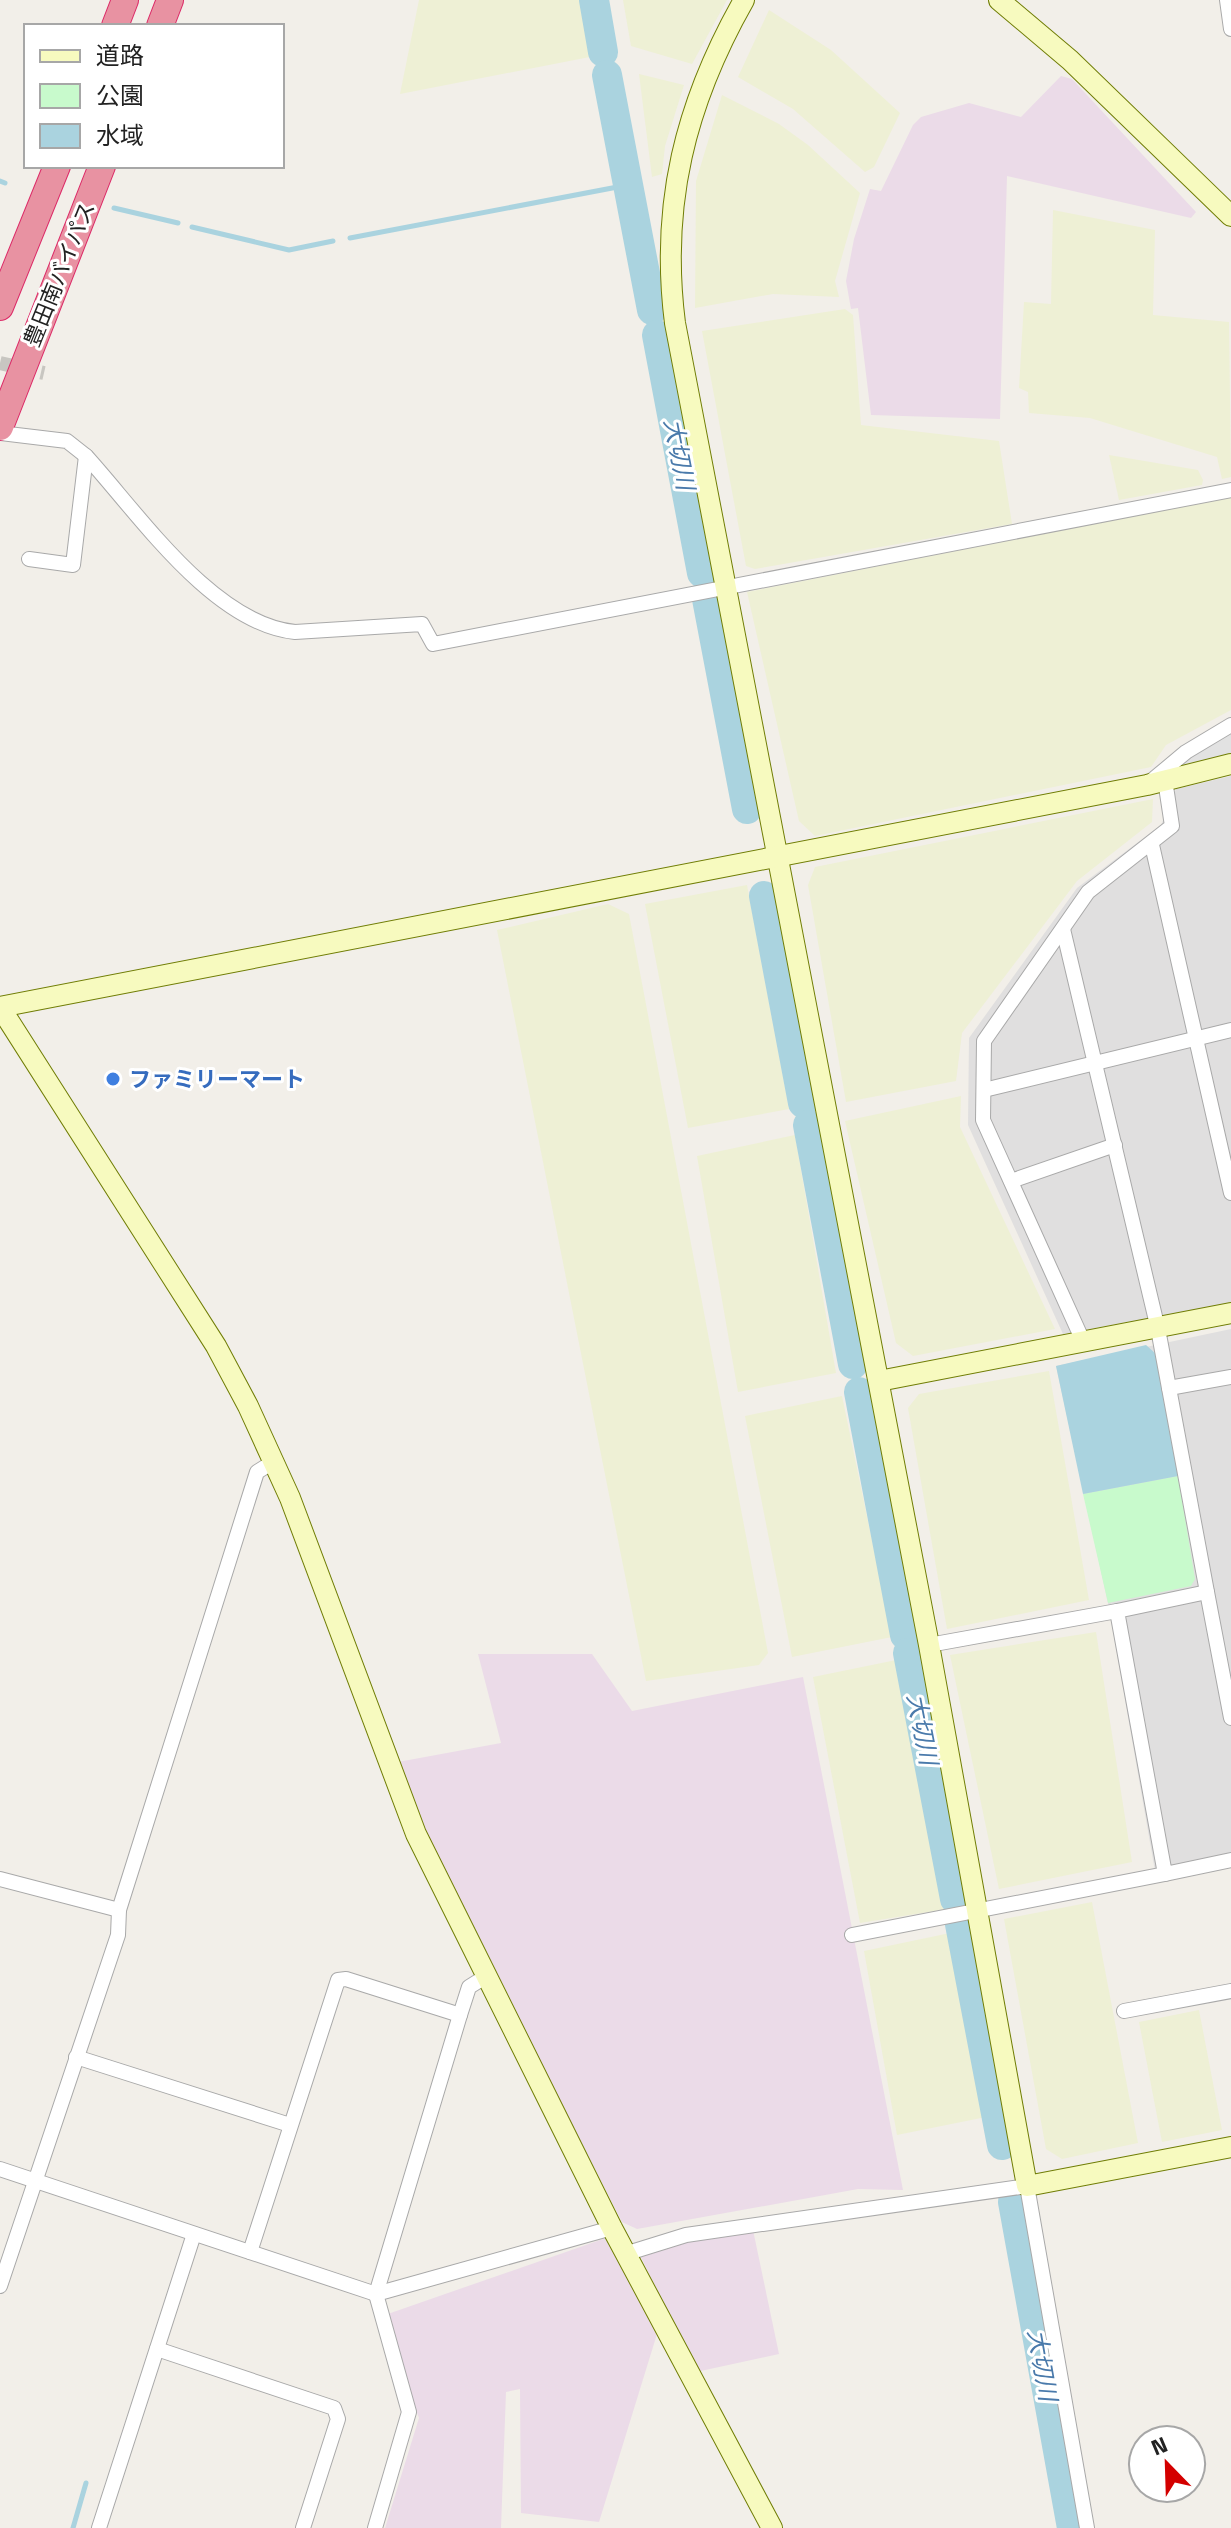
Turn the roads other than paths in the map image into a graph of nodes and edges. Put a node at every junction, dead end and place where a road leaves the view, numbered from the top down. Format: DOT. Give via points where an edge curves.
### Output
graph roads {
  1 [pos="125,0"];
  2 [pos="170,0"];
  3 [pos="744,0"];
  4 [pos="999,0"];
  5 [pos="1227,0"];
  6 [pos="116,24"];
  7 [pos="161,24"];
  8 [pos="1231,29"];
  9 [pos="56,168"];
  10 [pos="101,168"];
  11 [pos="1231,216"];
  12 [pos="0,307"];
  13 [pos="0,430"];
  14 [pos="86,456"];
  15 [pos="1231,490"];
  16 [pos="29,559"];
  17 [pos="725,588"];
  18 [pos="1231,725"];
  19 [pos="1231,764"];
  20 [pos="1156,782"];
  21 [pos="1152,845"];
  22 [pos="778,857"];
  23 [pos="1063,929"];
  24 [pos="1231,1030"];
  25 [pos="1196,1038"];
  26 [pos="1096,1064"];
  27 [pos="984,1090"];
  28 [pos="1115,1145"];
  29 [pos="1011,1181"];
  30 [pos="1231,1193"];
  31 [pos="1231,1313"];
  32 [pos="1158,1329"];
  33 [pos="1083,1341"];
  34 [pos="1231,1377"];
  35 [pos="879,1381"];
  36 [pos="1169,1388"];
  37 [pos="273,1462"];
  38 [pos="1207,1592"];
  39 [pos="1117,1611"];
  40 [pos="929,1645"];
  41 [pos="1231,1718"];
  42 [pos="1231,1860"];
  43 [pos="1165,1874"];
  44 [pos="0,1879"];
  45 [pos="119,1910"];
  46 [pos="979,1912"];
  47 [pos="852,1935"];
  48 [pos="485,1977"];
  49 [pos="1231,1991"];
  50 [pos="1124,2011"];
  51 [pos="460,2015"];
  52 [pos="76,2057"];
  53 [pos="290,2125"];
  54 [pos="1231,2147"];
  55 [pos="0,2169"];
  56 [pos="35,2180"];
  57 [pos="1027,2186"];
  58 [pos="612,2228"];
  59 [pos="194,2234"];
  60 [pos="250,2252"];
  61 [pos="628,2253"];
  62 [pos="0,2286"];
  63 [pos="376,2294"];
  64 [pos="157,2349"];
  65 [pos="99,2528"];
  66 [pos="303,2528"];
  67 [pos="375,2528"];
  68 [pos="772,2528"];
  69 [pos="1087,2528"];
  1 -- 6 [label="highway"];
  2 -- 7 [label="highway"];
  3 -- 17 [label="street" via="705,79 680,150 668,266"];
  4 -- 11 [label="street" via="1070,60"];
  5 -- 8 [label="street"];
  9 -- 12 [label="highway, 豊田南バイパス"];
  10 -- 13 [label="highway, 豊田南バイパス"];
  13 -- 14 [label="street" via="67,441"];
  14 -- 16 [label="street" via="73,565"];
  14 -- 17 [label="street" via="197,580 252,620 276,630 422,624 433,644"];
  15 -- 17 [label="street"];
  17 -- 22 [label="street"];
  18 -- 20 [label="street" via="1186,752"];
  19 -- 20 [label="street"];
  20 -- 21 [label="street" via="1172,826"];
  20 -- 22 [label="street"];
  21 -- 23 [label="street" via="1088,892"];
  21 -- 25 [label="street"];
  22 -- 35 [label="street"];
  22 -- 37 [label="street" via="0,1007 216,1346"];
  23 -- 26 [label="street"];
  23 -- 27 [label="street" via="984,1041"];
  24 -- 25 [label="street"];
  25 -- 26 [label="street"];
  25 -- 30 [label="street"];
  26 -- 27 [label="street"];
  26 -- 28 [label="street"];
  27 -- 29 [label="street" via="983,1120"];
  28 -- 29 [label="street"];
  28 -- 32 [label="street"];
  29 -- 33 [label="street"];
  31 -- 32 [label="street"];
  32 -- 33 [label="street"];
  32 -- 36 [label="street"];
  33 -- 35 [label="street"];
  34 -- 36 [label="street"];
  35 -- 40 [label="street"];
  36 -- 38 [label="street"];
  37 -- 45 [label="street" via="257,1472"];
  37 -- 48 [label="street" via="416,1834"];
  38 -- 39 [label="street"];
  38 -- 41 [label="street"];
  39 -- 40 [label="street"];
  39 -- 43 [label="street"];
  40 -- 46 [label="street"];
  42 -- 43 [label="street"];
  43 -- 46 [label="street"];
  44 -- 45 [label="street"];
  45 -- 52 [label="street" via="118,1935"];
  46 -- 47 [label="street"];
  46 -- 57 [label="street"];
  48 -- 51 [label="street" via="469,1987"];
  48 -- 58 [label="street"];
  49 -- 50 [label="street"];
  51 -- 53 [label="street" via="338,1980"];
  51 -- 63 [label="street"];
  52 -- 53 [label="street"];
  52 -- 56 [label="street"];
  53 -- 60 [label="street"];
  54 -- 57 [label="street"];
  55 -- 56 [label="street"];
  56 -- 59 [label="street"];
  56 -- 62 [label="street"];
  57 -- 61 [label="street" via="686,2235"];
  57 -- 69 [label="street"];
  58 -- 61 [label="street"];
  58 -- 63 [label="street"];
  59 -- 60 [label="street"];
  59 -- 64 [label="street"];
  60 -- 63 [label="street"];
  61 -- 68 [label="street"];
  63 -- 67 [label="street" via="409,2412"];
  64 -- 65 [label="street"];
  64 -- 66 [label="street" via="334,2408 338,2419"];
}
